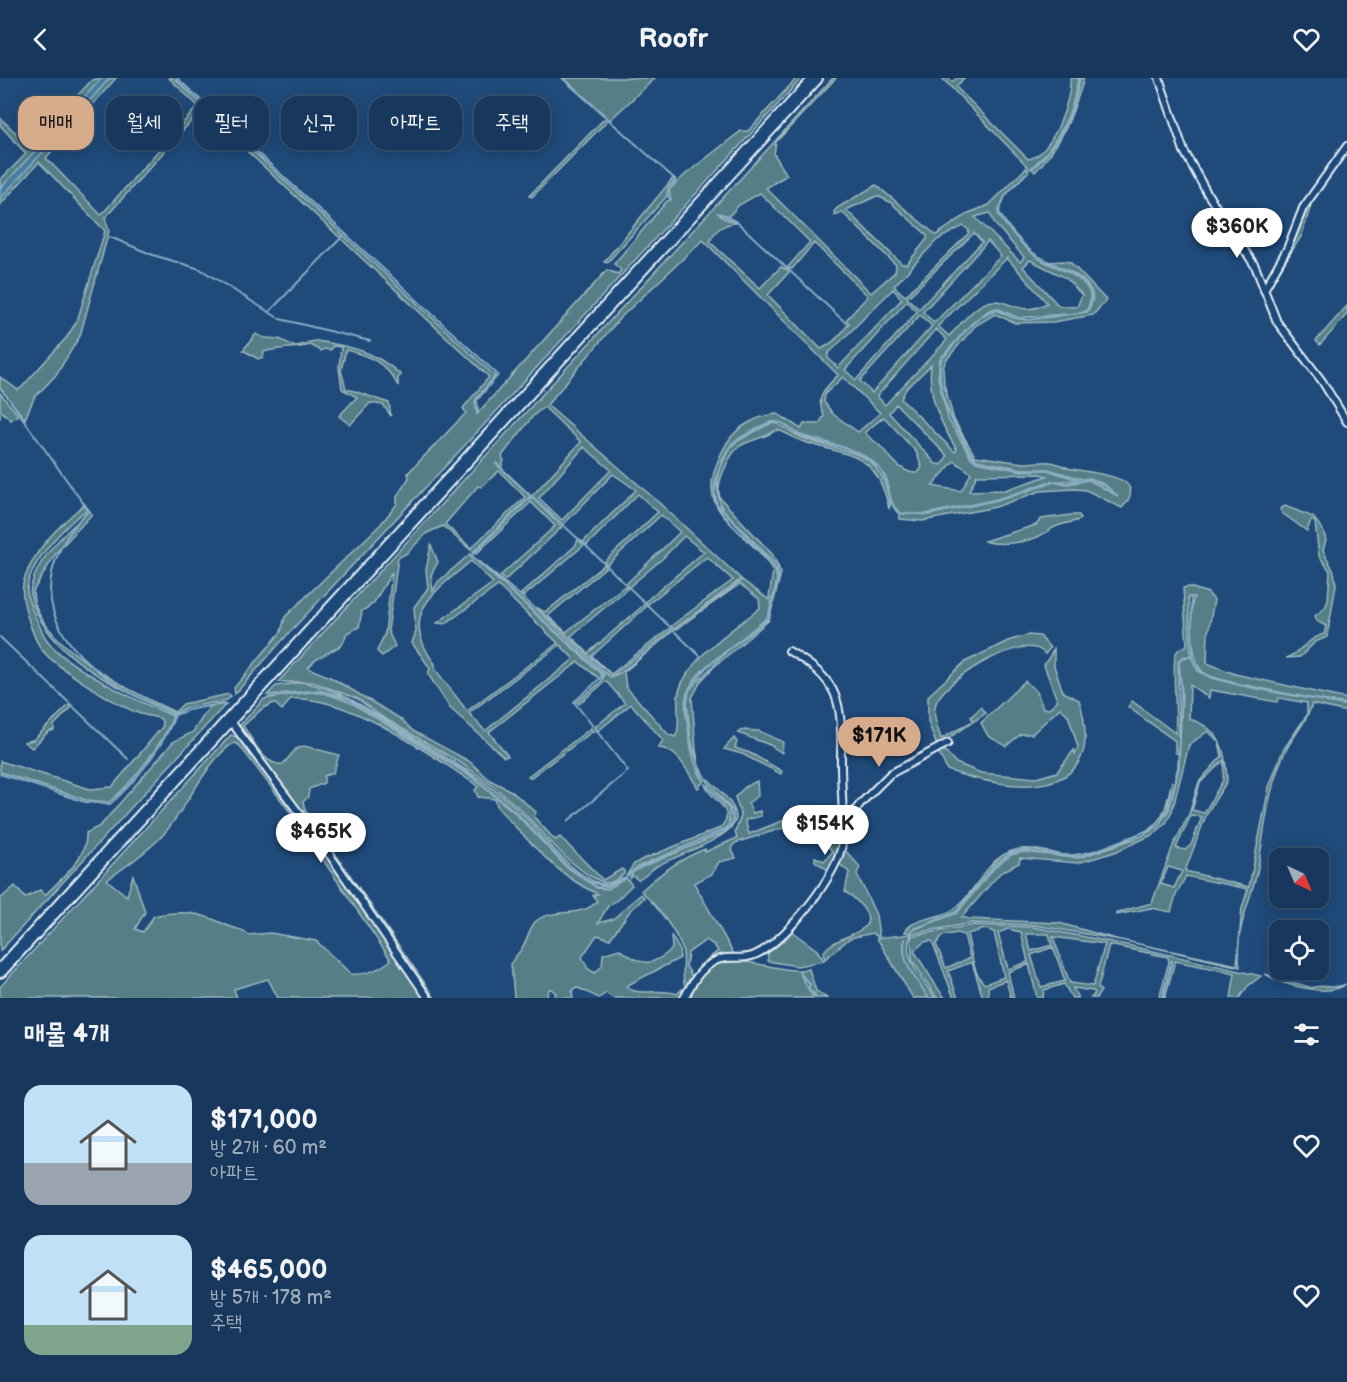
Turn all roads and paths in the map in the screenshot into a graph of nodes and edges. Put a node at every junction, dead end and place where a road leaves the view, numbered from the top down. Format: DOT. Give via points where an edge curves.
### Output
graph roads {
  1 [pos="816,78"];
  2 [pos="1159,78"];
  3 [pos="1347,146"];
  4 [pos="1264,290"];
  5 [pos="1347,422"];
  6 [pos="789,651"];
  7 [pos="229,719"];
  8 [pos="948,743"];
  9 [pos="841,830"];
  10 [pos="0,971"];
  11 [pos="428,998"];
  12 [pos="684,998"];
  1 -- 7 [label="highway"];
  2 -- 4 [label="street" via="1184,151 1255,266"];
  3 -- 4 [label="street" via="1303,208 1287,249"];
  4 -- 5 [label="street" via="1277,322 1322,381"];
  6 -- 9 [label="street" via="820,671 836,699 841,737"];
  7 -- 10 [label="highway"];
  7 -- 11 [label="street"];
  8 -- 9 [label="street" via="890,774"];
  9 -- 12 [label="street" via="839,854 798,920 753,956 709,964"];
}
